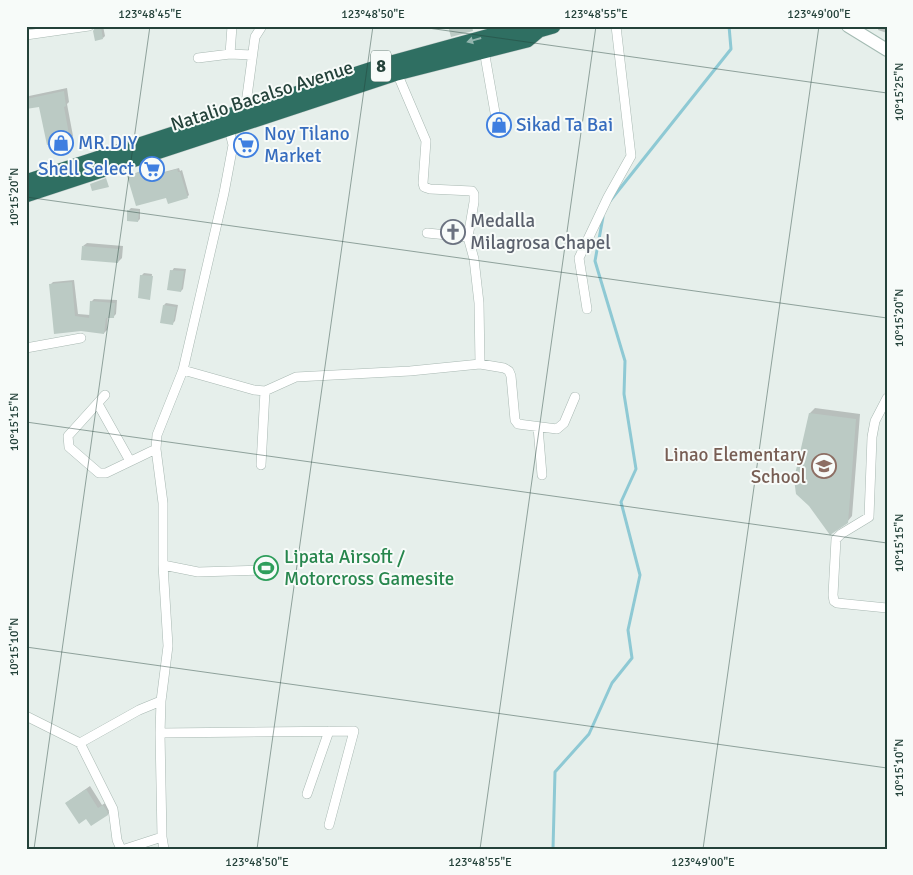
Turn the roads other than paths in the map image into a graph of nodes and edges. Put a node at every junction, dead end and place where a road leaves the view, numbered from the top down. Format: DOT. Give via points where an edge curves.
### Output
graph roads {
  1 [pos="89,26"];
  2 [pos="232,26"];
  3 [pos="262,26"];
  4 [pos="616,26"];
  5 [pos="848,26"];
  6 [pos="543,27"];
  7 [pos="26,35"];
  8 [pos="484,50"];
  9 [pos="887,50"];
  10 [pos="230,54"];
  11 [pos="252,55"];
  12 [pos="198,58"];
  13 [pos="397,72"];
  14 [pos="245,111"];
  15 [pos="228,123"];
  16 [pos="506,128"];
  17 [pos="26,182"];
  18 [pos="26,195"];
  19 [pos="427,233"];
  20 [pos="468,237"];
  21 [pos="587,309"];
  22 [pos="82,338"];
  23 [pos="26,348"];
  24 [pos="480,364"];
  25 [pos="183,370"];
  26 [pos="265,391"];
  27 [pos="106,395"];
  28 [pos="575,397"];
  29 [pos="887,398"];
  30 [pos="98,404"];
  31 [pos="538,427"];
  32 [pos="156,450"];
  33 [pos="130,461"];
  34 [pos="261,465"];
  35 [pos="542,475"];
  36 [pos="163,565"];
  37 [pos="262,570"];
  38 [pos="887,608"];
  39 [pos="161,701"];
  40 [pos="26,716"];
  41 [pos="329,731"];
  42 [pos="160,733"];
  43 [pos="80,742"];
  44 [pos="307,794"];
  45 [pos="329,825"];
  46 [pos="162,837"];
  47 [pos="121,849"];
  48 [pos="125,849"];
  49 [pos="164,849"];
  1 -- 7 [label="street"];
  2 -- 10 [label="street"];
  3 -- 11 [label="street" via="255,38"];
  4 -- 21 [label="street" via="631,156 580,254"];
  5 -- 9 [label="street"];
  6 -- 8 [label="highway, Natalio Bacalso Avenue / 8" via="527,40"];
  6 -- 14 [label="highway, Natalio Bacalso Avenue / 8, one-way" via="516,28 482,37"];
  8 -- 13 [label="highway, Natalio Bacalso Avenue / 8"];
  8 -- 16 [label="street" via="497,124"];
  10 -- 11 [label="street"];
  10 -- 12 [label="street"];
  11 -- 14 [label="street"];
  13 -- 15 [label="highway, Natalio Bacalso Avenue / 8"];
  13 -- 20 [label="street" via="426,141 424,187 472,191 474,194"];
  14 -- 15 [label="highway, Natalio Bacalso Avenue / 8"];
  15 -- 17 [label="highway, Natalio Bacalso Avenue / 8"];
  15 -- 18 [label="highway, Natalio Bacalso Avenue / 8"];
  15 -- 25 [label="street" via="233,145"];
  19 -- 20 [label="street"];
  20 -- 24 [label="street" via="479,303"];
  22 -- 23 [label="street"];
  24 -- 26 [label="street" via="296,377"];
  24 -- 31 [label="street" via="509,371 515,420 520,425"];
  25 -- 26 [label="street"];
  25 -- 32 [label="street" via="158,435"];
  26 -- 34 [label="street"];
  27 -- 30 [label="street"];
  28 -- 31 [label="street" via="564,423 557,429"];
  29 -- 38 [label="street" via="875,422 872,437 870,517 836,540 833,595 837,602"];
  30 -- 33 [label="street"];
  30 -- 33 [label="street" via="68,436 68,447 99,473 106,473"];
  31 -- 35 [label="street"];
  32 -- 33 [label="street"];
  32 -- 36 [label="street" via="163,503"];
  36 -- 37 [label="street" via="198,572"];
  36 -- 39 [label="street" via="168,646"];
  39 -- 42 [label="street"];
  39 -- 43 [label="street"];
  40 -- 43 [label="street"];
  41 -- 42 [label="street"];
  41 -- 44 [label="street"];
  41 -- 45 [label="street" via="354,731"];
  42 -- 46 [label="street"];
  43 -- 47 [label="street" via="113,809"];
  46 -- 48 [label="street"];
  46 -- 49 [label="street"];
}
